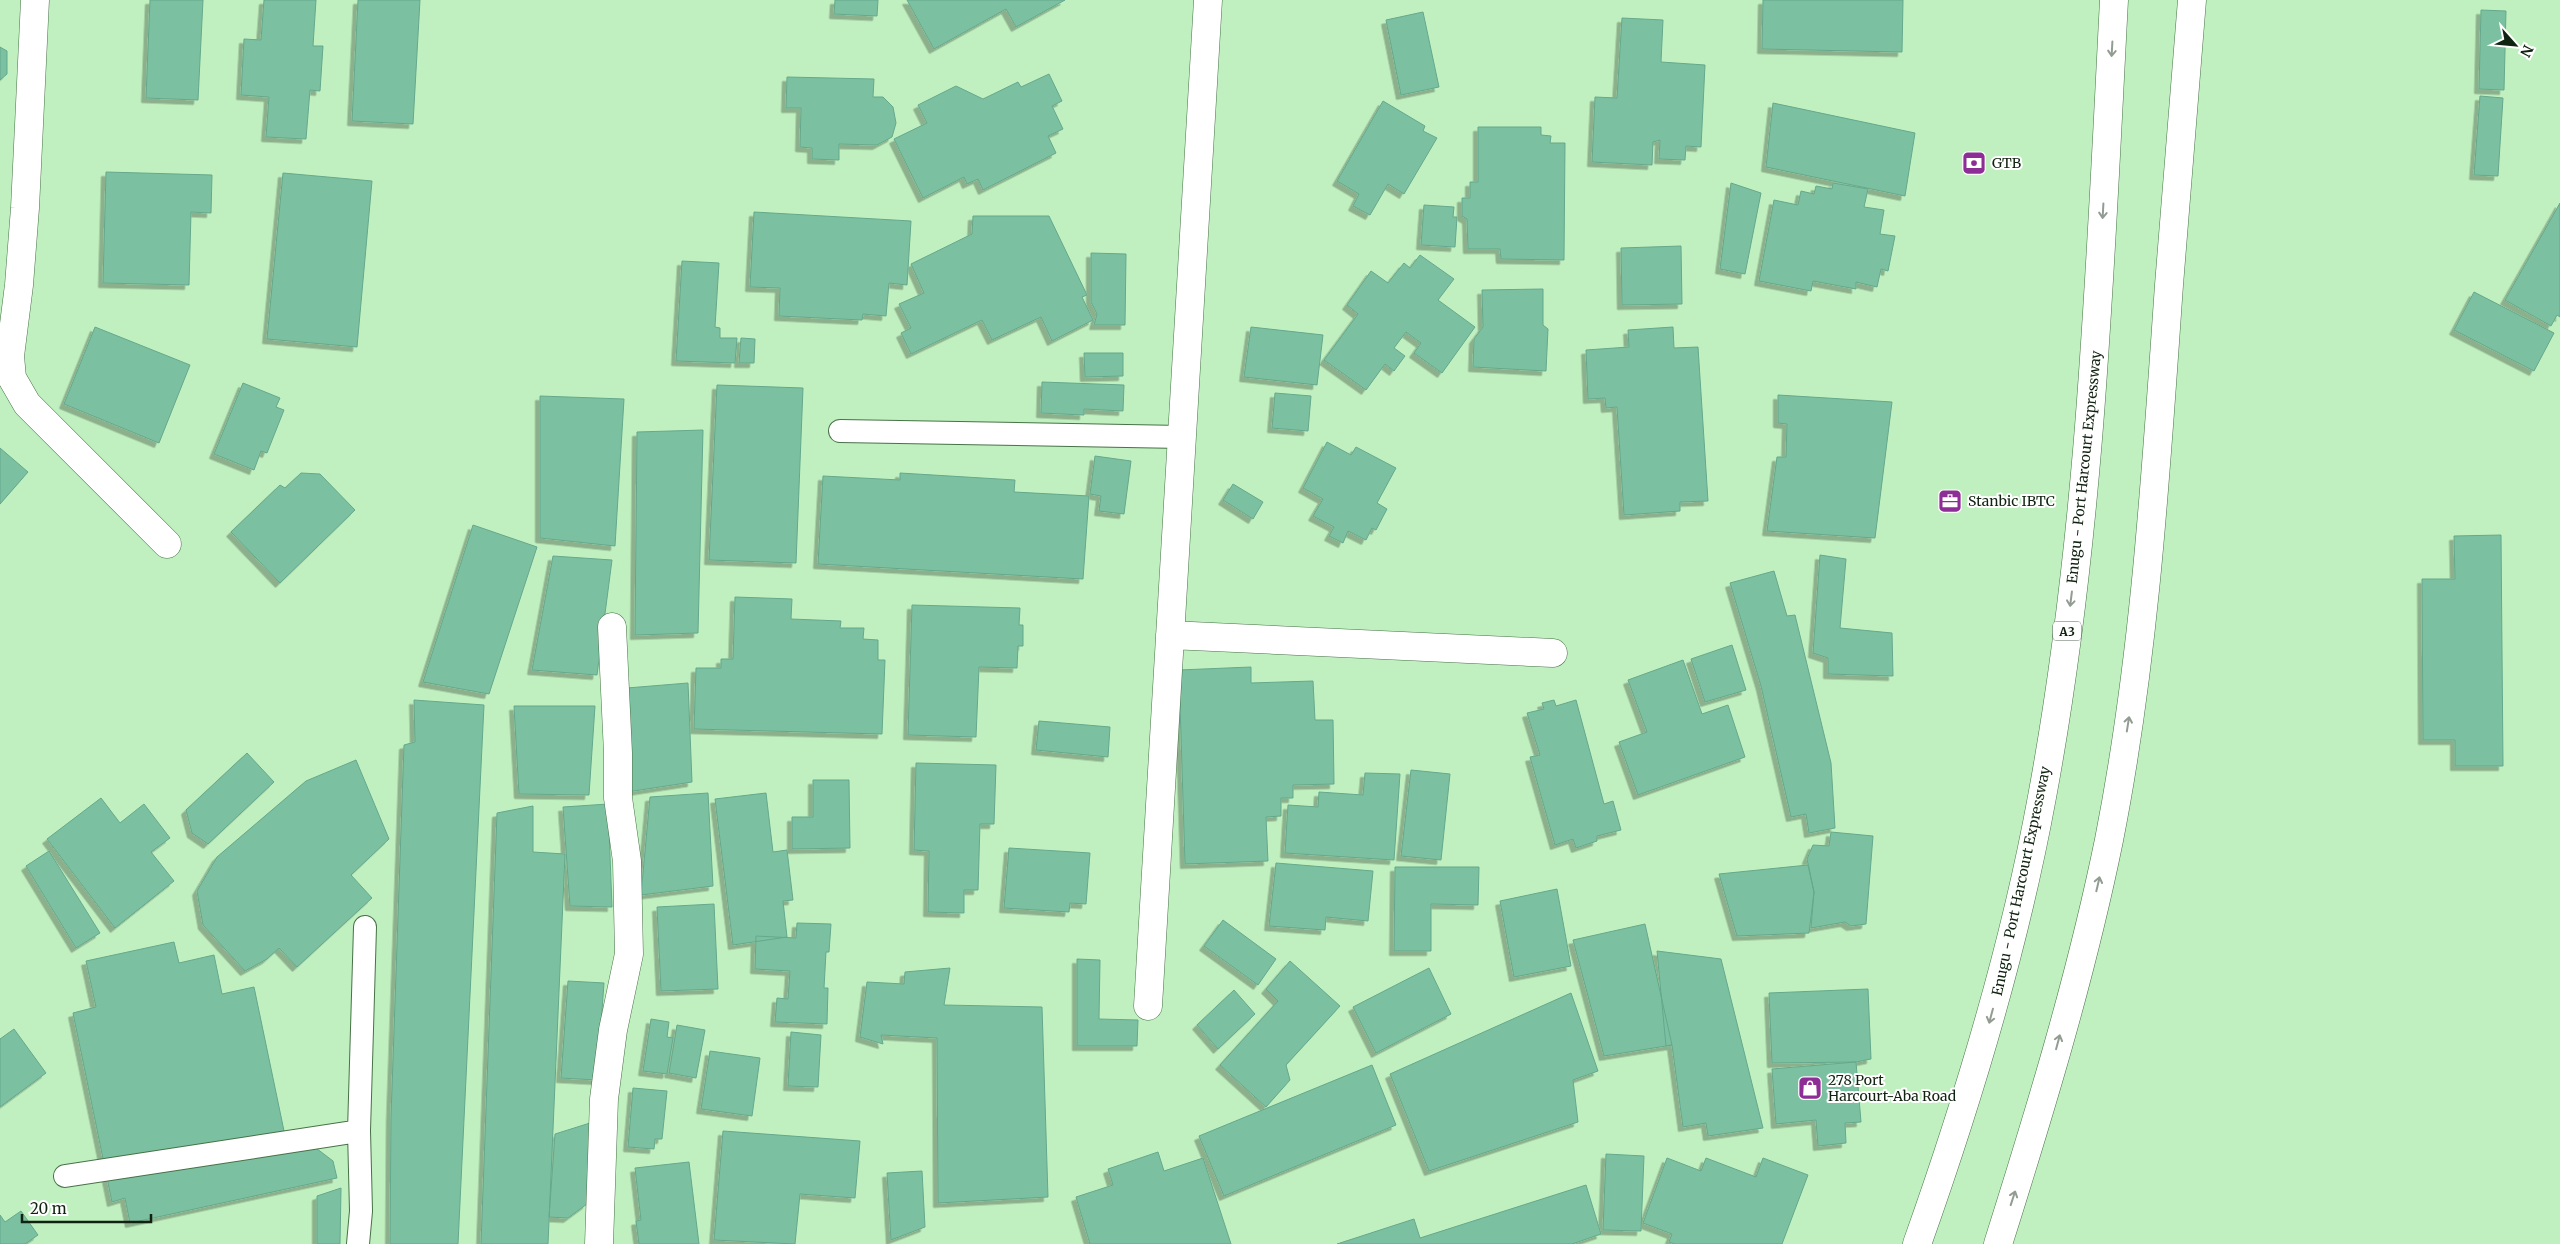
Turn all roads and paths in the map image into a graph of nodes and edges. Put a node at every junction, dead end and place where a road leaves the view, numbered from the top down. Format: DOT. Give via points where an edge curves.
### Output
graph roads {
  1 [pos="35,0"];
  2 [pos="1208,0"];
  3 [pos="2114,0"];
  4 [pos="2192,0"];
  5 [pos="840,431"];
  6 [pos="1182,438"];
  7 [pos="167,544"];
  8 [pos="612,627"];
  9 [pos="1170,635"];
  10 [pos="1553,653"];
  11 [pos="365,928"];
  12 [pos="1148,1006"];
  13 [pos="358,1130"];
  14 [pos="65,1176"];
  15 [pos="358,1244"];
  16 [pos="599,1244"];
  17 [pos="1917,1244"];
  18 [pos="1998,1244"];
  1 -- 7 [label="main road" via="25,208 10,356 12,378 28,404"];
  2 -- 6 [label="main road"];
  3 -- 17 [label="main road, Enugu - Port Harcourt Expressway / A3, one-way" via="2098,316 2083,504 2042,798 2010,945 1978,1064"];
  18 -- 4 [label="main road, one-way" via="2078,970 2109,840 2128,723 2158,453"];
  5 -- 6 [label="lane"];
  6 -- 9 [label="main road"];
  8 -- 16 [label="main road" via="618,798 627,861 629,954 613,1030 604,1099"];
  9 -- 10 [label="main road"];
  9 -- 12 [label="main road"];
  11 -- 13 [label="lane"];
  13 -- 14 [label="lane"];
  13 -- 15 [label="lane" via="361,1211"];
}
